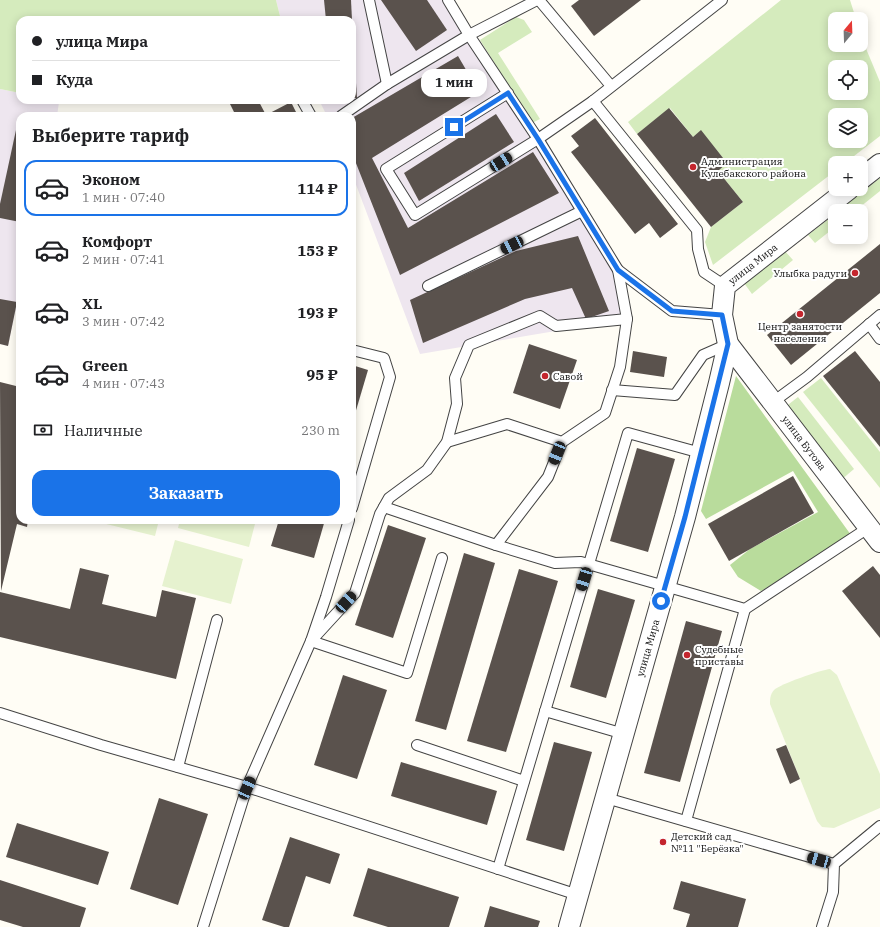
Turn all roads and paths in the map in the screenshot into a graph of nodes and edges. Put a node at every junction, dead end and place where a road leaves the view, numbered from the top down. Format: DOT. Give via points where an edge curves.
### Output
graph roads {
  1 [pos="369,0"];
  2 [pos="448,0"];
  3 [pos="538,0"];
  4 [pos="722,0"];
  5 [pos="469,35"];
  6 [pos="387,84"];
  7 [pos="611,86"];
  8 [pos="508,93"];
  9 [pos="593,101"];
  10 [pos="348,112"];
  11 [pos="538,139"];
  12 [pos="880,164"];
  13 [pos="868,173"];
  14 [pos="839,196"];
  15 [pos="582,212"];
  16 [pos="618,270"];
  17 [pos="428,286"];
  18 [pos="725,286"];
  19 [pos="722,315"];
  20 [pos="880,316"];
  21 [pos="627,319"];
  22 [pos="869,324"];
  23 [pos="880,339"];
  24 [pos="728,344"];
  25 [pos="356,351"];
  26 [pos="612,390"];
  27 [pos="773,402"];
  28 [pos="447,442"];
  29 [pos="562,442"];
  30 [pos="701,453"];
  31 [pos="356,494"];
  32 [pos="384,507"];
  33 [pos="347,524"];
  34 [pos="874,535"];
  35 [pos="496,545"];
  36 [pos="442,558"];
  37 [pos="589,564"];
  38 [pos="665,586"];
  39 [pos="745,609"];
  40 [pos="217,620"];
  41 [pos="311,641"];
  42 [pos="545,711"];
  43 [pos="0,713"];
  44 [pos="624,734"];
  45 [pos="417,745"];
  46 [pos="178,767"];
  47 [pos="524,781"];
  48 [pos="247,788"];
  49 [pos="606,798"];
  50 [pos="686,821"];
  51 [pos="880,826"];
  52 [pos="834,864"];
  53 [pos="498,869"];
  54 [pos="578,895"];
  55 [pos="203,927"];
  56 [pos="569,927"];
  57 [pos="822,927"];
  1 -- 6 [label="lane"];
  2 -- 5 [label="lane"];
  3 -- 5 [label="lane"];
  3 -- 7 [label="lane"];
  4 -- 7 [label="lane"];
  5 -- 6 [label="lane"];
  5 -- 8 [label="lane"];
  6 -- 10 [label="lane"];
  7 -- 9 [label="lane"];
  8 -- 11 [label="lane"];
  8 -- 11 [label="lane" via="386,170 415,215"];
  9 -- 11 [label="lane"];
  9 -- 18 [label="lane" via="697,230 698,249 704,272"];
  11 -- 15 [label="lane"];
  12 -- 13 [label="street"];
  14 -- 18 [label="street, улица Мира"];
  15 -- 16 [label="lane"];
  15 -- 17 [label="lane"];
  16 -- 19 [label="lane" via="672,311"];
  16 -- 21 [label="lane"];
  18 -- 19 [label="street, улица Мира"];
  19 -- 24 [label="street, улица Мира"];
  20 -- 22 [label="lane"];
  21 -- 26 [label="lane" via="620,367"];
  21 -- 28 [label="lane" via="556,326 540,316 469,345 454,378 457,404"];
  22 -- 23 [label="lane"];
  22 -- 27 [label="lane" via="807,377"];
  24 -- 26 [label="lane" via="703,355 676,395"];
  24 -- 27 [label="street, улица Бутова"];
  24 -- 30 [label="street, улица Мира"];
  25 -- 31 [label="lane" via="384,358 390,377"];
  26 -- 29 [label="lane" via="605,413"];
  27 -- 34 [label="street, улица Бутова"];
  28 -- 29 [label="lane" via="507,424"];
  28 -- 32 [label="lane" via="427,470 389,498"];
  29 -- 35 [label="lane" via="548,477"];
  30 -- 37 [label="lane" via="628,433"];
  30 -- 38 [label="street, улица Мира"];
  32 -- 35 [label="lane"];
  32 -- 41 [label="lane" via="355,593"];
  33 -- 41 [label="lane"];
  34 -- 39 [label="lane"];
  35 -- 37 [label="lane" via="555,563"];
  36 -- 41 [label="lane" via="407,673"];
  37 -- 38 [label="lane"];
  37 -- 42 [label="lane"];
  38 -- 39 [label="lane"];
  38 -- 44 [label="street, улица Мира"];
  39 -- 50 [label="lane"];
  40 -- 46 [label="lane"];
  41 -- 48 [label="lane"];
  42 -- 44 [label="lane"];
  42 -- 47 [label="lane"];
  43 -- 46 [label="lane"];
  44 -- 49 [label="street, улица Мира"];
  45 -- 47 [label="lane"];
  46 -- 48 [label="lane"];
  47 -- 53 [label="lane"];
  48 -- 53 [label="lane"];
  48 -- 55 [label="lane"];
  49 -- 50 [label="lane"];
  49 -- 54 [label="street, улица Мира"];
  50 -- 52 [label="lane"];
  51 -- 52 [label="lane"];
  52 -- 57 [label="lane" via="833,892"];
  53 -- 54 [label="lane"];
  54 -- 56 [label="street, улица Мира"];
}
